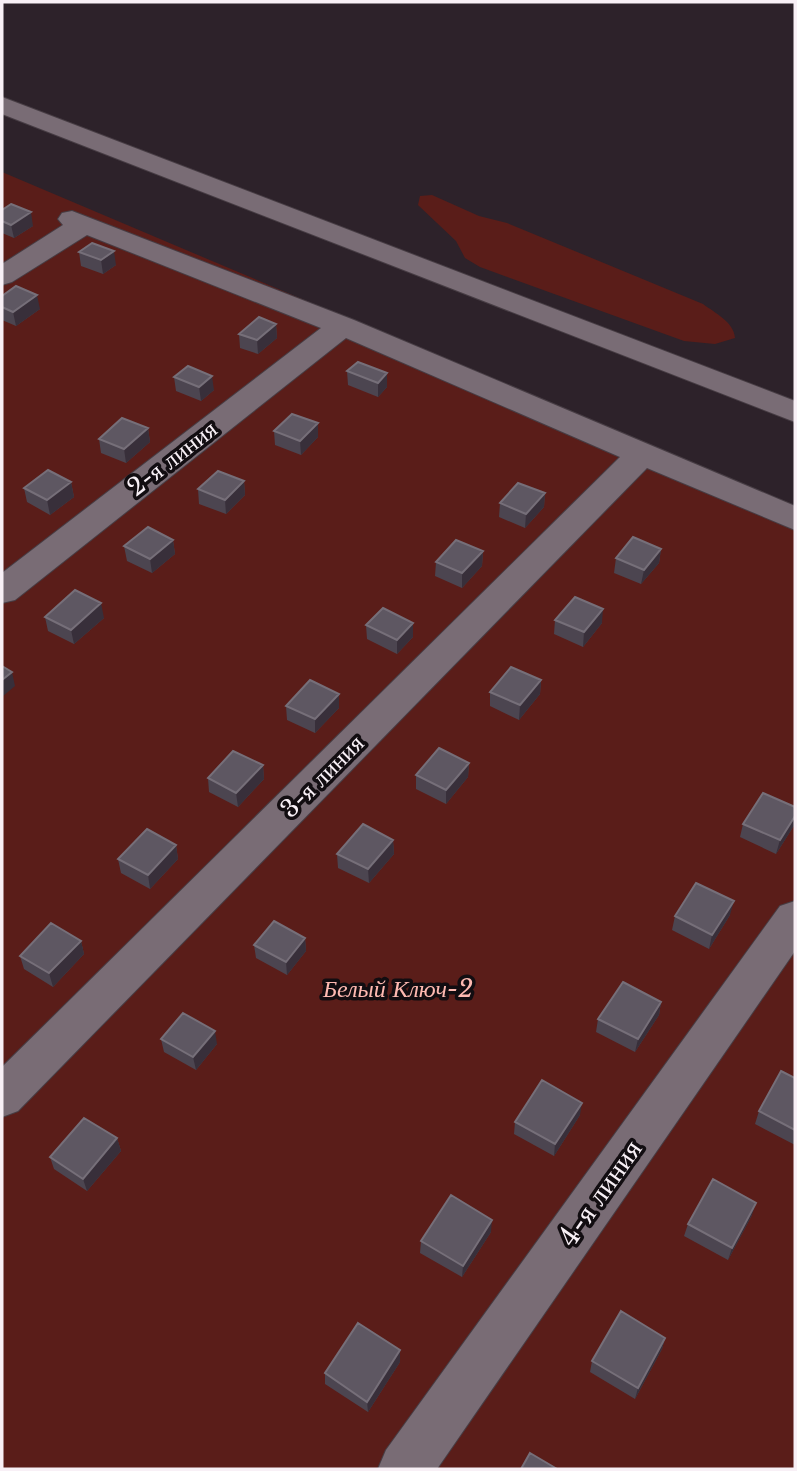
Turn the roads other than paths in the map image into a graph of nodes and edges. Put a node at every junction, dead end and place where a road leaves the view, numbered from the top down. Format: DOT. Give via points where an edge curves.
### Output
graph roads {
  1 [pos="2,105"];
  2 [pos="2,276"];
  3 [pos="343,327"];
  4 [pos="795,412"];
  5 [pos="642,454"];
  6 [pos="795,519"];
  7 [pos="2,590"];
  8 [pos="795,918"];
  9 [pos="2,1097"];
  10 [pos="405,1469"];
  1 -- 4 [label="street"];
  2 -- 3 [label="street" via="78,222"];
  3 -- 5 [label="street"];
  3 -- 7 [label="street, 2-я линия"];
  5 -- 6 [label="street"];
  5 -- 9 [label="street, 3-я линия"];
  8 -- 10 [label="street, 4-я линия"];
}
